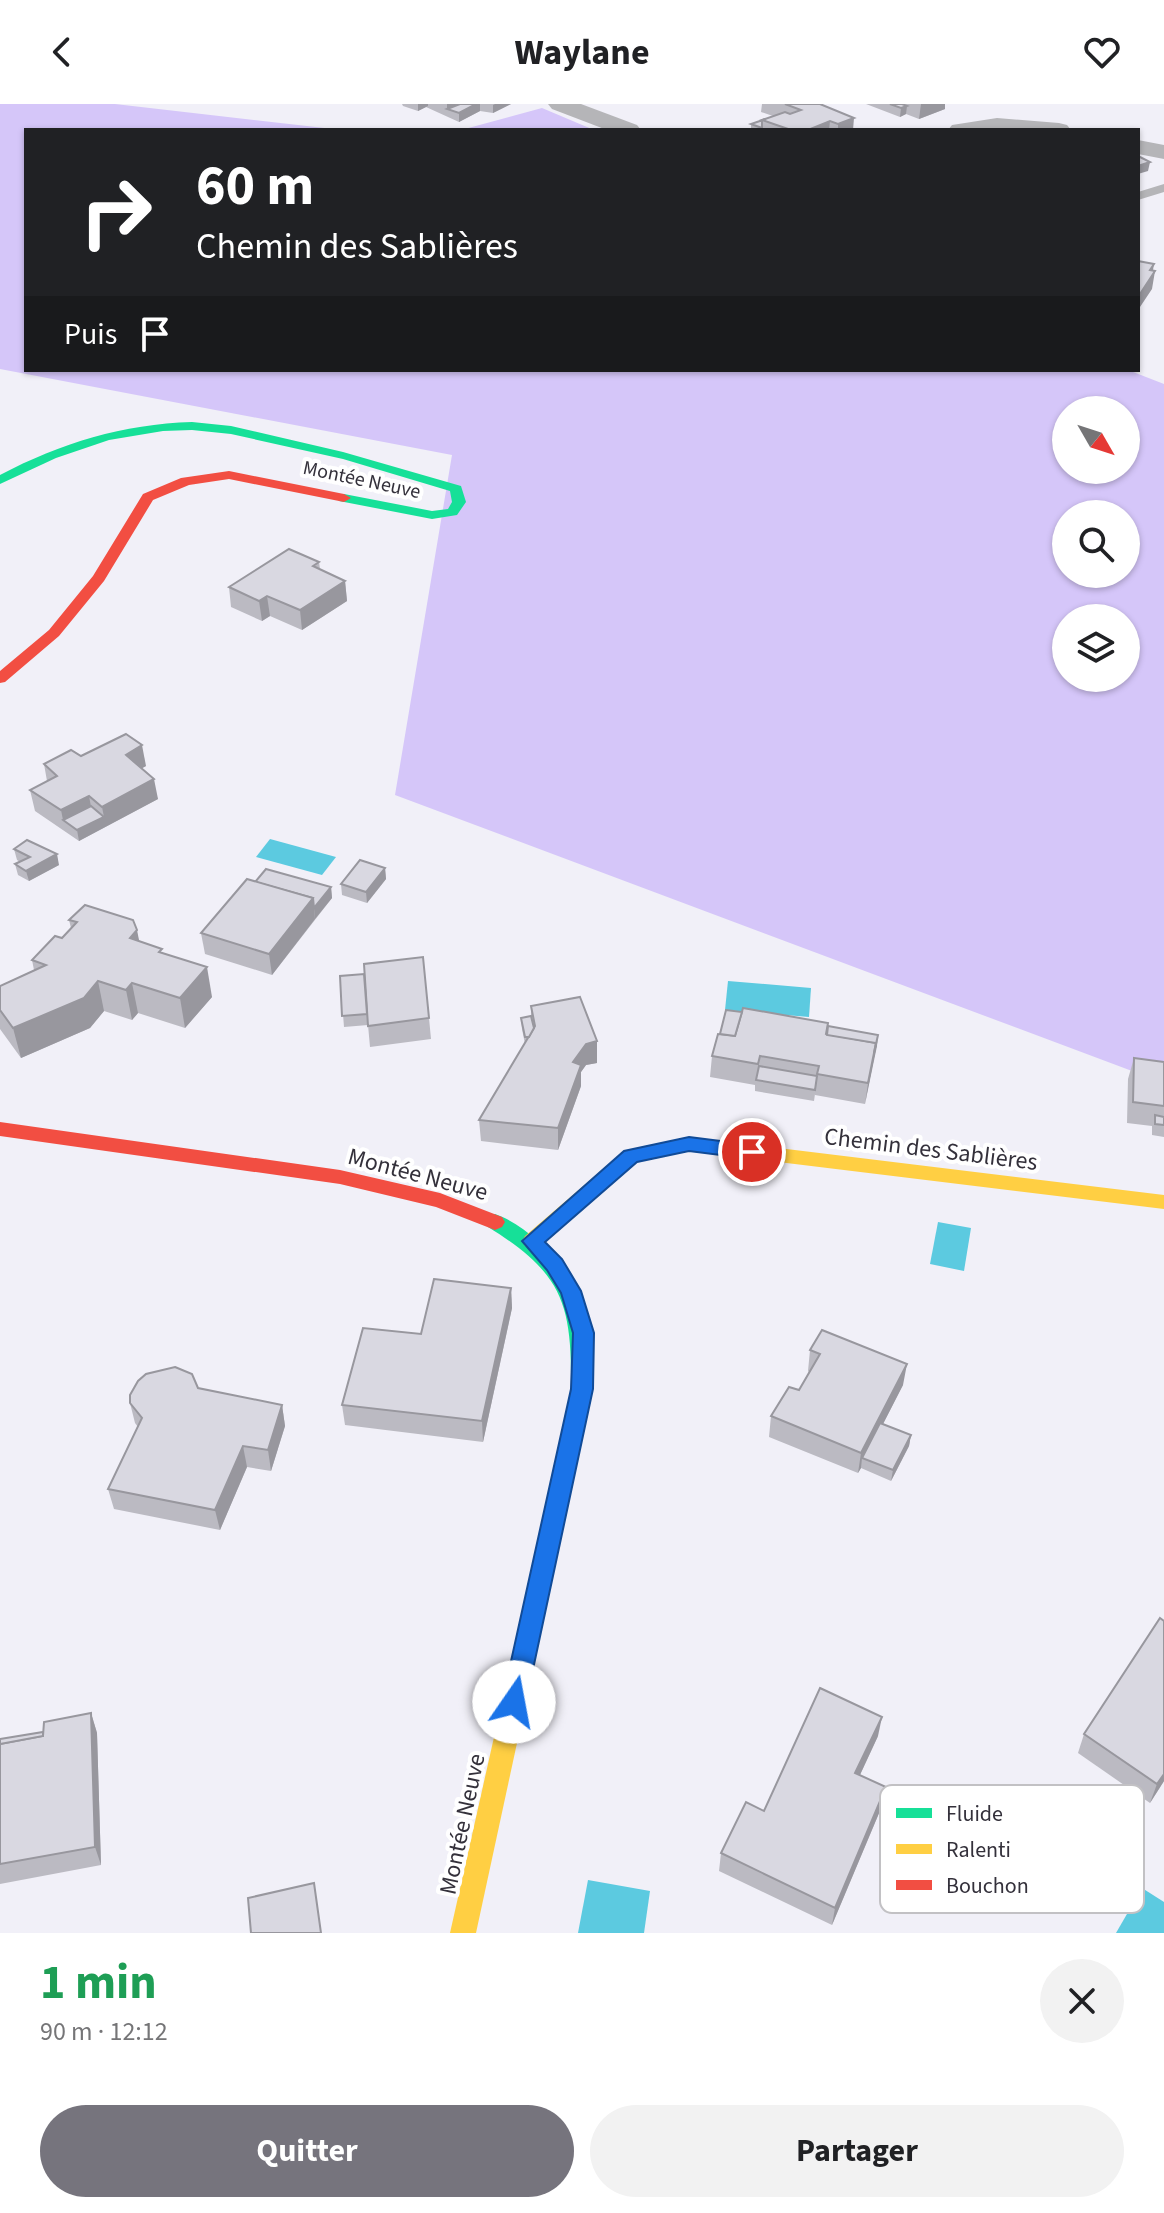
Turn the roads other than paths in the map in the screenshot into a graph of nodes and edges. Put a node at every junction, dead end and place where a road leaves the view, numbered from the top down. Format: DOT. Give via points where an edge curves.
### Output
graph roads {
  1 [pos="561,104"];
  2 [pos="624,128"];
  3 [pos="975,128"];
  4 [pos="1034,128"];
  5 [pos="1140,147"];
  6 [pos="1164,152"];
  7 [pos="1164,188"];
  8 [pos="1140,195"];
  9 [pos="0,480"];
  10 [pos="0,679"];
  11 [pos="0,1129"];
  12 [pos="1164,1202"];
  13 [pos="532,1241"];
  14 [pos="463,1933"];
  1 -- 2 [label="street"];
  3 -- 4 [label="street"];
  5 -- 6 [label="street"];
  7 -- 8 [label="lane"];
  9 -- 10 [label="street, Montée Neuve" via="45,456 120,433 220,428 385,464 456,489 459,502 452,512 432,515 229,475 186,481 148,497 99,578 54,633"];
  11 -- 13 [label="street, Montée Neuve" via="369,1181 481,1214"];
  12 -- 13 [label="street, Chemin des Sablières" via="689,1144 631,1156"];
  13 -- 14 [label="street, Montée Neuve" via="571,1291 584,1333 582,1389"];
}
